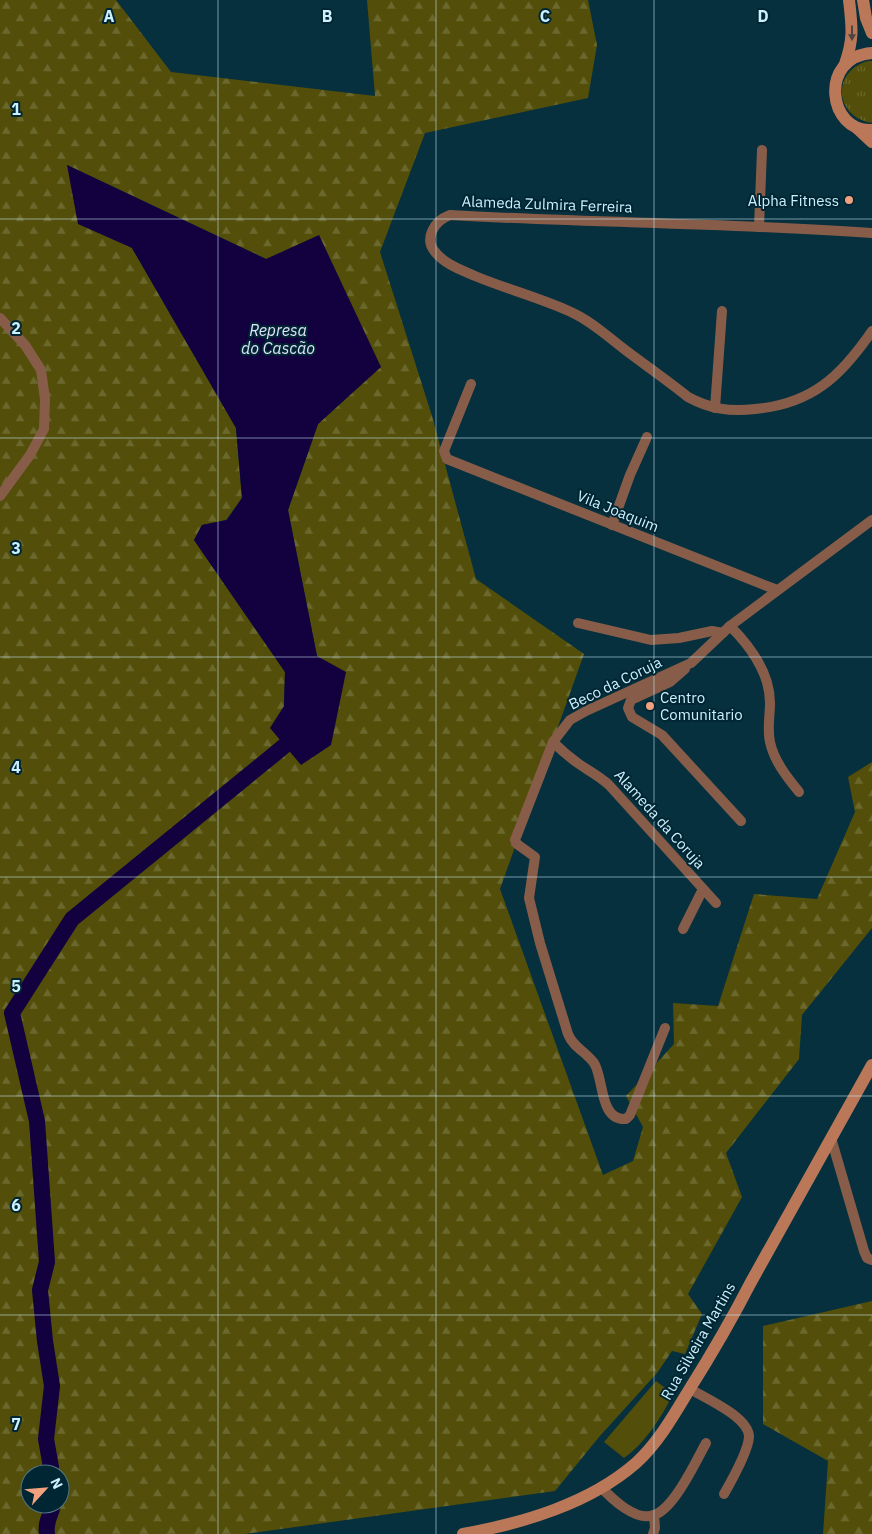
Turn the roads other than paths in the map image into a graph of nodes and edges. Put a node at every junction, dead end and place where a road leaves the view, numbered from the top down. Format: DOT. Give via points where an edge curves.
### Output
graph roads {
  1 [pos="849,0"];
  2 [pos="862,0"];
  3 [pos="872,32"];
  4 [pos="872,54"];
  5 [pos="845,64"];
  6 [pos="853,125"];
  7 [pos="872,130"];
  8 [pos="872,142"];
  9 [pos="762,150"];
  10 [pos="759,227"];
  11 [pos="872,232"];
  12 [pos="722,311"];
  13 [pos="0,318"];
  14 [pos="872,331"];
  15 [pos="471,384"];
  16 [pos="714,408"];
  17 [pos="647,436"];
  18 [pos="0,496"];
  19 [pos="872,520"];
  20 [pos="612,525"];
  21 [pos="777,590"];
  22 [pos="578,623"];
  23 [pos="727,630"];
  24 [pos="691,663"];
  25 [pos="553,742"];
  26 [pos="799,792"];
  27 [pos="741,821"];
  28 [pos="703,889"];
  29 [pos="716,903"];
  30 [pos="683,929"];
  31 [pos="665,1028"];
  32 [pos="872,1065"];
  33 [pos="831,1138"];
  34 [pos="870,1259"];
  35 [pos="690,1389"];
  36 [pos="706,1443"];
  37 [pos="601,1487"];
  38 [pos="724,1494"];
  39 [pos="654,1515"];
  40 [pos="464,1534"];
  41 [pos="653,1534"];
  1 -- 5 [label="main road, one-way" via="852,46"];
  2 -- 3 [label="main road"];
  4 -- 5 [label="main road" via="857,56"];
  5 -- 6 [label="main road" via="836,79 834,97 840,113"];
  6 -- 7 [label="main road"];
  6 -- 8 [label="main road"];
  9 -- 10 [label="street"];
  10 -- 11 [label="street, Alameda Zulmira Ferreira"];
  10 -- 16 [label="street, Alameda Zulmira Ferreira" via="450,215 435,224 431,234 431,246 446,262 503,288 571,312 688,396"];
  12 -- 16 [label="street"];
  13 -- 18 [label="street" via="26,345 41,370 45,399 44,429 30,455"];
  14 -- 16 [label="street, Alameda Zulmira Ferreira" via="839,372 803,399 767,408"];
  15 -- 20 [label="street, Vila Joaquim" via="444,451 445,457"];
  17 -- 20 [label="street"];
  19 -- 21 [label="street, Beco da Coruja"];
  20 -- 21 [label="street, Vila Joaquim"];
  21 -- 23 [label="street, Beco da Coruja"];
  22 -- 23 [label="street" via="651,640"];
  23 -- 24 [label="street, Beco da Coruja"];
  23 -- 26 [label="street" via="748,647 760,665 770,702 770,742 786,776"];
  24 -- 25 [label="street, Beco da Coruja" via="570,720"];
  24 -- 27 [label="street" via="670,682 631,700 628,708 632,717 662,735"];
  25 -- 28 [label="street, Alameda da Coruja" via="609,785"];
  25 -- 31 [label="street, Beco da Coruja" via="515,840 535,857 529,898 568,1034 594,1062 605,1103 618,1118 626,1119 630,1115"];
  28 -- 29 [label="street, Alameda da Coruja"];
  28 -- 30 [label="street"];
  32 -- 33 [label="main road, Rua Silveira Martins"];
  33 -- 34 [label="street"];
  33 -- 35 [label="main road, Rua Silveira Martins" via="716,1348"];
  35 -- 37 [label="main road, Rua Silveira Martins" via="648,1450"];
  35 -- 38 [label="street" via="734,1415 744,1424 749,1436"];
  36 -- 39 [label="street" via="682,1486"];
  37 -- 39 [label="street" via="623,1507 639,1515"];
  37 -- 40 [label="main road, Rua Silveira Martins" via="539,1516"];
  39 -- 41 [label="street"];
}
